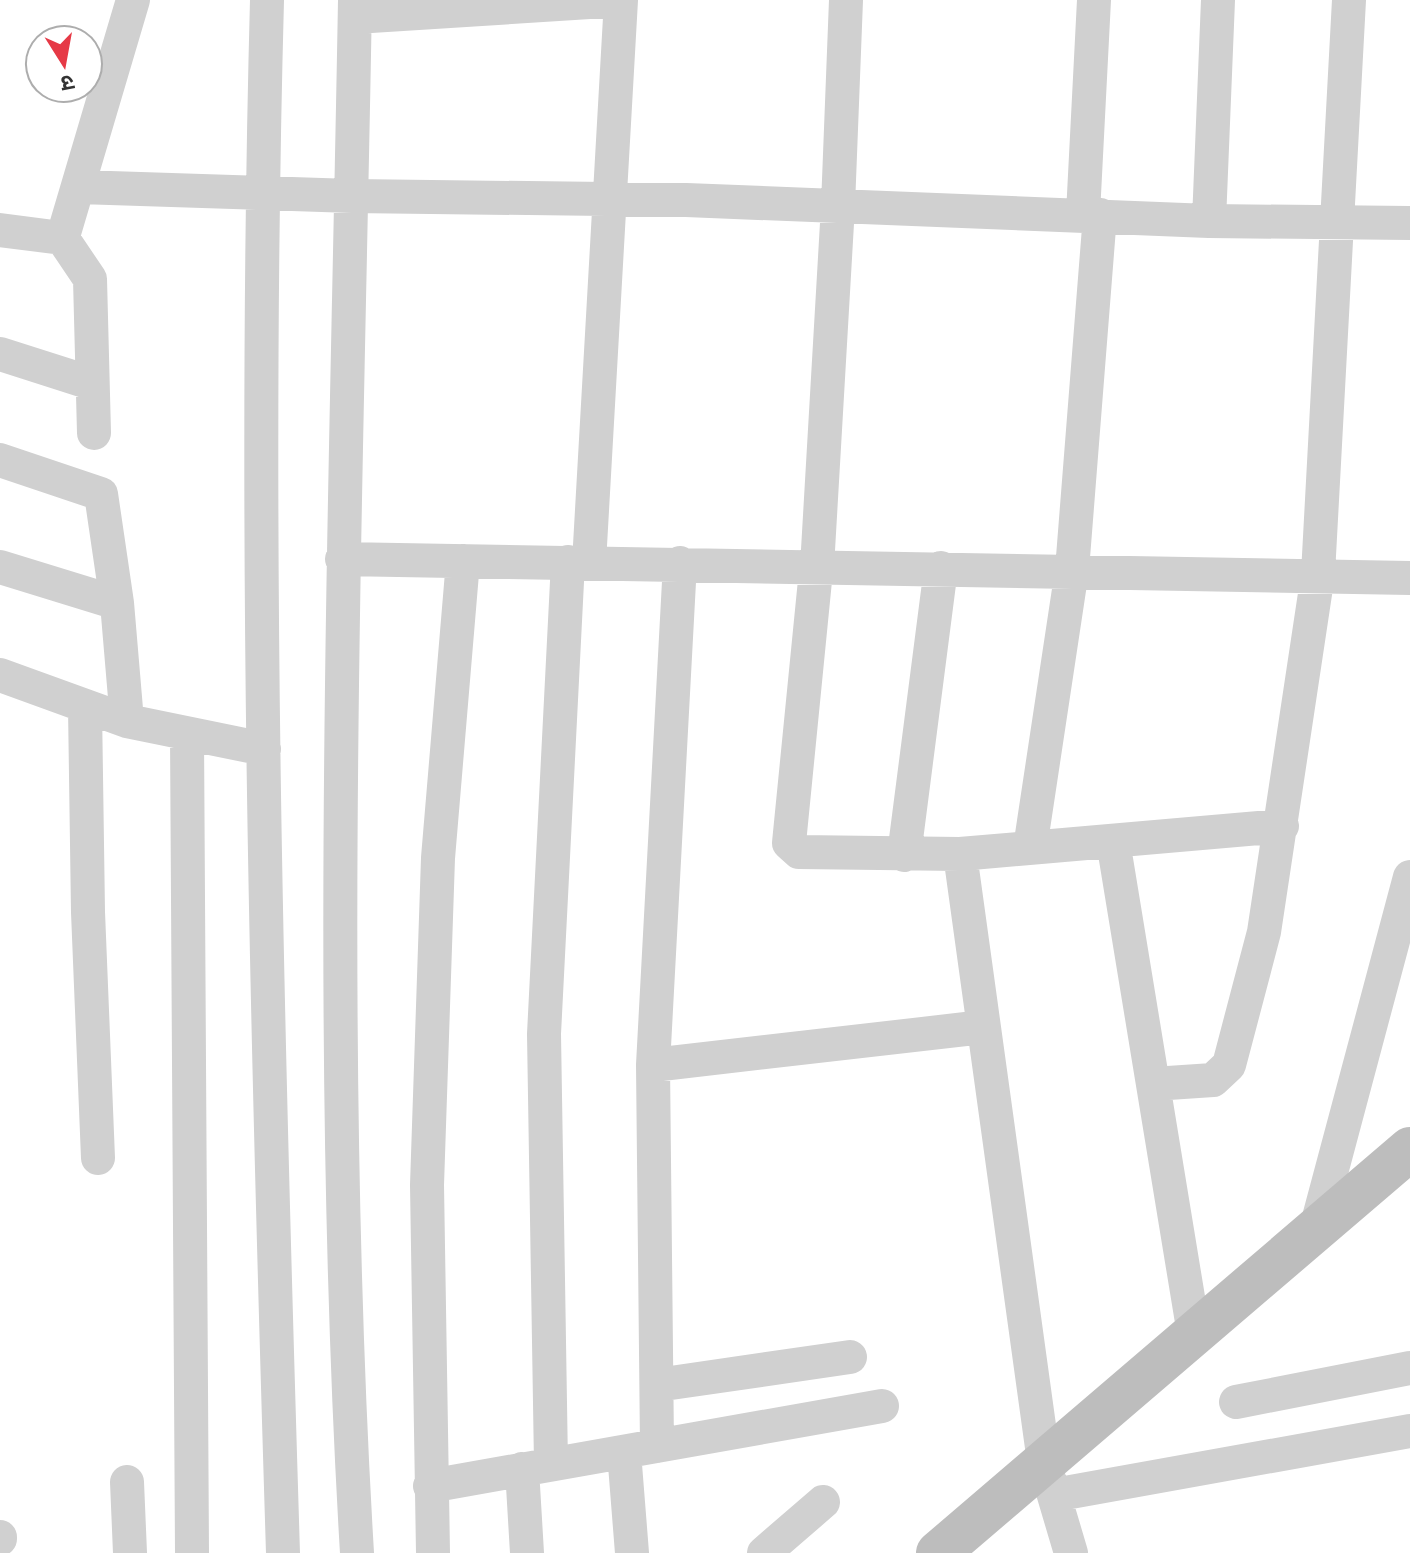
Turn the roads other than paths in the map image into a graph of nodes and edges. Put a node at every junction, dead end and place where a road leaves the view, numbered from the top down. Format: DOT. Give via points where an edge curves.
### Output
graph roads {
  1 [pos="133,0"];
  2 [pos="267,0"];
  3 [pos="621,0"];
  4 [pos="846,0"];
  5 [pos="1094,0"];
  6 [pos="1218,0"];
  7 [pos="1349,0"];
  8 [pos="355,8"];
  9 [pos="79,187"];
  10 [pos="262,194"];
  11 [pos="352,196"];
  12 [pos="608,199"];
  13 [pos="838,206"];
  14 [pos="1091,214"];
  15 [pos="1209,221"];
  16 [pos="1410,223"];
  17 [pos="1336,224"];
  18 [pos="0,230"];
  19 [pos="61,236"];
  20 [pos="0,354"];
  21 [pos="91,383"];
  22 [pos="94,433"];
  23 [pos="0,460"];
  24 [pos="342,559"];
  25 [pos="463,561"];
  26 [pos="578,562"];
  27 [pos="680,563"];
  28 [pos="817,565"];
  29 [pos="0,567"];
  30 [pos="941,568"];
  31 [pos="1072,570"];
  32 [pos="1318,574"];
  33 [pos="1410,578"];
  34 [pos="117,603"];
  35 [pos="0,675"];
  36 [pos="85,707"];
  37 [pos="127,721"];
  38 [pos="187,735"];
  39 [pos="264,749"];
  40 [pos="1282,826"];
  41 [pos="1113,841"];
  42 [pos="1030,848"];
  43 [pos="960,854"];
  44 [pos="904,855"];
  45 [pos="1410,877"];
  46 [pos="983,1027"];
  47 [pos="653,1065"];
  48 [pos="1153,1084"];
  49 [pos="1410,1149"];
  50 [pos="98,1158"];
  51 [pos="1316,1229"];
  52 [pos="1194,1334"];
  53 [pos="850,1357"];
  54 [pos="1410,1368"];
  55 [pos="657,1385"];
  56 [pos="1236,1402"];
  57 [pos="882,1406"];
  58 [pos="1410,1431"];
  59 [pos="640,1449"];
  60 [pos="537,1467"];
  61 [pos="1049,1479"];
  62 [pos="127,1482"];
  63 [pos="430,1486"];
  64 [pos="823,1502"];
  65 [pos="954,1547"];
  66 [pos="130,1553"];
  67 [pos="192,1553"];
  68 [pos="283,1553"];
  69 [pos="357,1553"];
  70 [pos="433,1553"];
  71 [pos="527,1553"];
  72 [pos="632,1553"];
  73 [pos="764,1553"];
  74 [pos="1071,1553"];
  1 -- 9 [label="street"];
  2 -- 10 [label="street"];
  3 -- 8 [label="street"];
  3 -- 12 [label="street"];
  4 -- 13 [label="street"];
  5 -- 14 [label="street"];
  6 -- 15 [label="street"];
  7 -- 17 [label="street"];
  8 -- 11 [label="street"];
  9 -- 10 [label="street"];
  9 -- 19 [label="street"];
  10 -- 11 [label="street"];
  10 -- 39 [label="street"];
  11 -- 12 [label="street"];
  11 -- 24 [label="street"];
  12 -- 13 [label="street"];
  12 -- 26 [label="street"];
  13 -- 14 [label="street"];
  13 -- 28 [label="street"];
  14 -- 15 [label="street"];
  14 -- 31 [label="street"];
  15 -- 17 [label="street"];
  16 -- 17 [label="street"];
  17 -- 32 [label="street"];
  18 -- 19 [label="street"];
  19 -- 21 [label="street" via="90,279"];
  20 -- 21 [label="street"];
  21 -- 22 [label="street"];
  23 -- 34 [label="street" via="101,494"];
  24 -- 25 [label="street"];
  24 -- 69 [label="street" via="339,871 349,1430"];
  25 -- 26 [label="street"];
  25 -- 63 [label="street" via="437,873 427,1185"];
  26 -- 27 [label="street"];
  26 -- 60 [label="street" via="544,1034"];
  27 -- 28 [label="street"];
  27 -- 47 [label="street"];
  28 -- 30 [label="street"];
  28 -- 44 [label="street" via="789,843 799,852"];
  29 -- 34 [label="street"];
  30 -- 31 [label="street"];
  30 -- 44 [label="street"];
  31 -- 32 [label="street"];
  31 -- 42 [label="street"];
  32 -- 33 [label="street"];
  32 -- 40 [label="street"];
  34 -- 37 [label="street"];
  35 -- 36 [label="street"];
  36 -- 37 [label="street"];
  36 -- 50 [label="street"];
  37 -- 38 [label="street"];
  38 -- 39 [label="street"];
  38 -- 67 [label="street"];
  39 -- 68 [label="street" via="265,967"];
  40 -- 41 [label="street"];
  40 -- 48 [label="street" via="1264,932 1229,1065 1213,1080"];
  41 -- 42 [label="street"];
  41 -- 48 [label="street"];
  42 -- 43 [label="street"];
  43 -- 44 [label="street"];
  43 -- 46 [label="street"];
  45 -- 51 [label="street"];
  46 -- 47 [label="street"];
  46 -- 61 [label="street"];
  47 -- 55 [label="street"];
  48 -- 52 [label="street"];
  49 -- 51 [label="street"];
  51 -- 52 [label="street"];
  52 -- 61 [label="street"];
  53 -- 55 [label="street"];
  54 -- 56 [label="street"];
  55 -- 59 [label="street"];
  57 -- 59 [label="street"];
  58 -- 61 [label="street"];
  59 -- 60 [label="street"];
  59 -- 72 [label="street"];
  60 -- 63 [label="street"];
  60 -- 71 [label="street"];
  61 -- 65 [label="street"];
  61 -- 74 [label="street"];
  62 -- 66 [label="street"];
  63 -- 70 [label="street"];
  64 -- 73 [label="street"];
}
